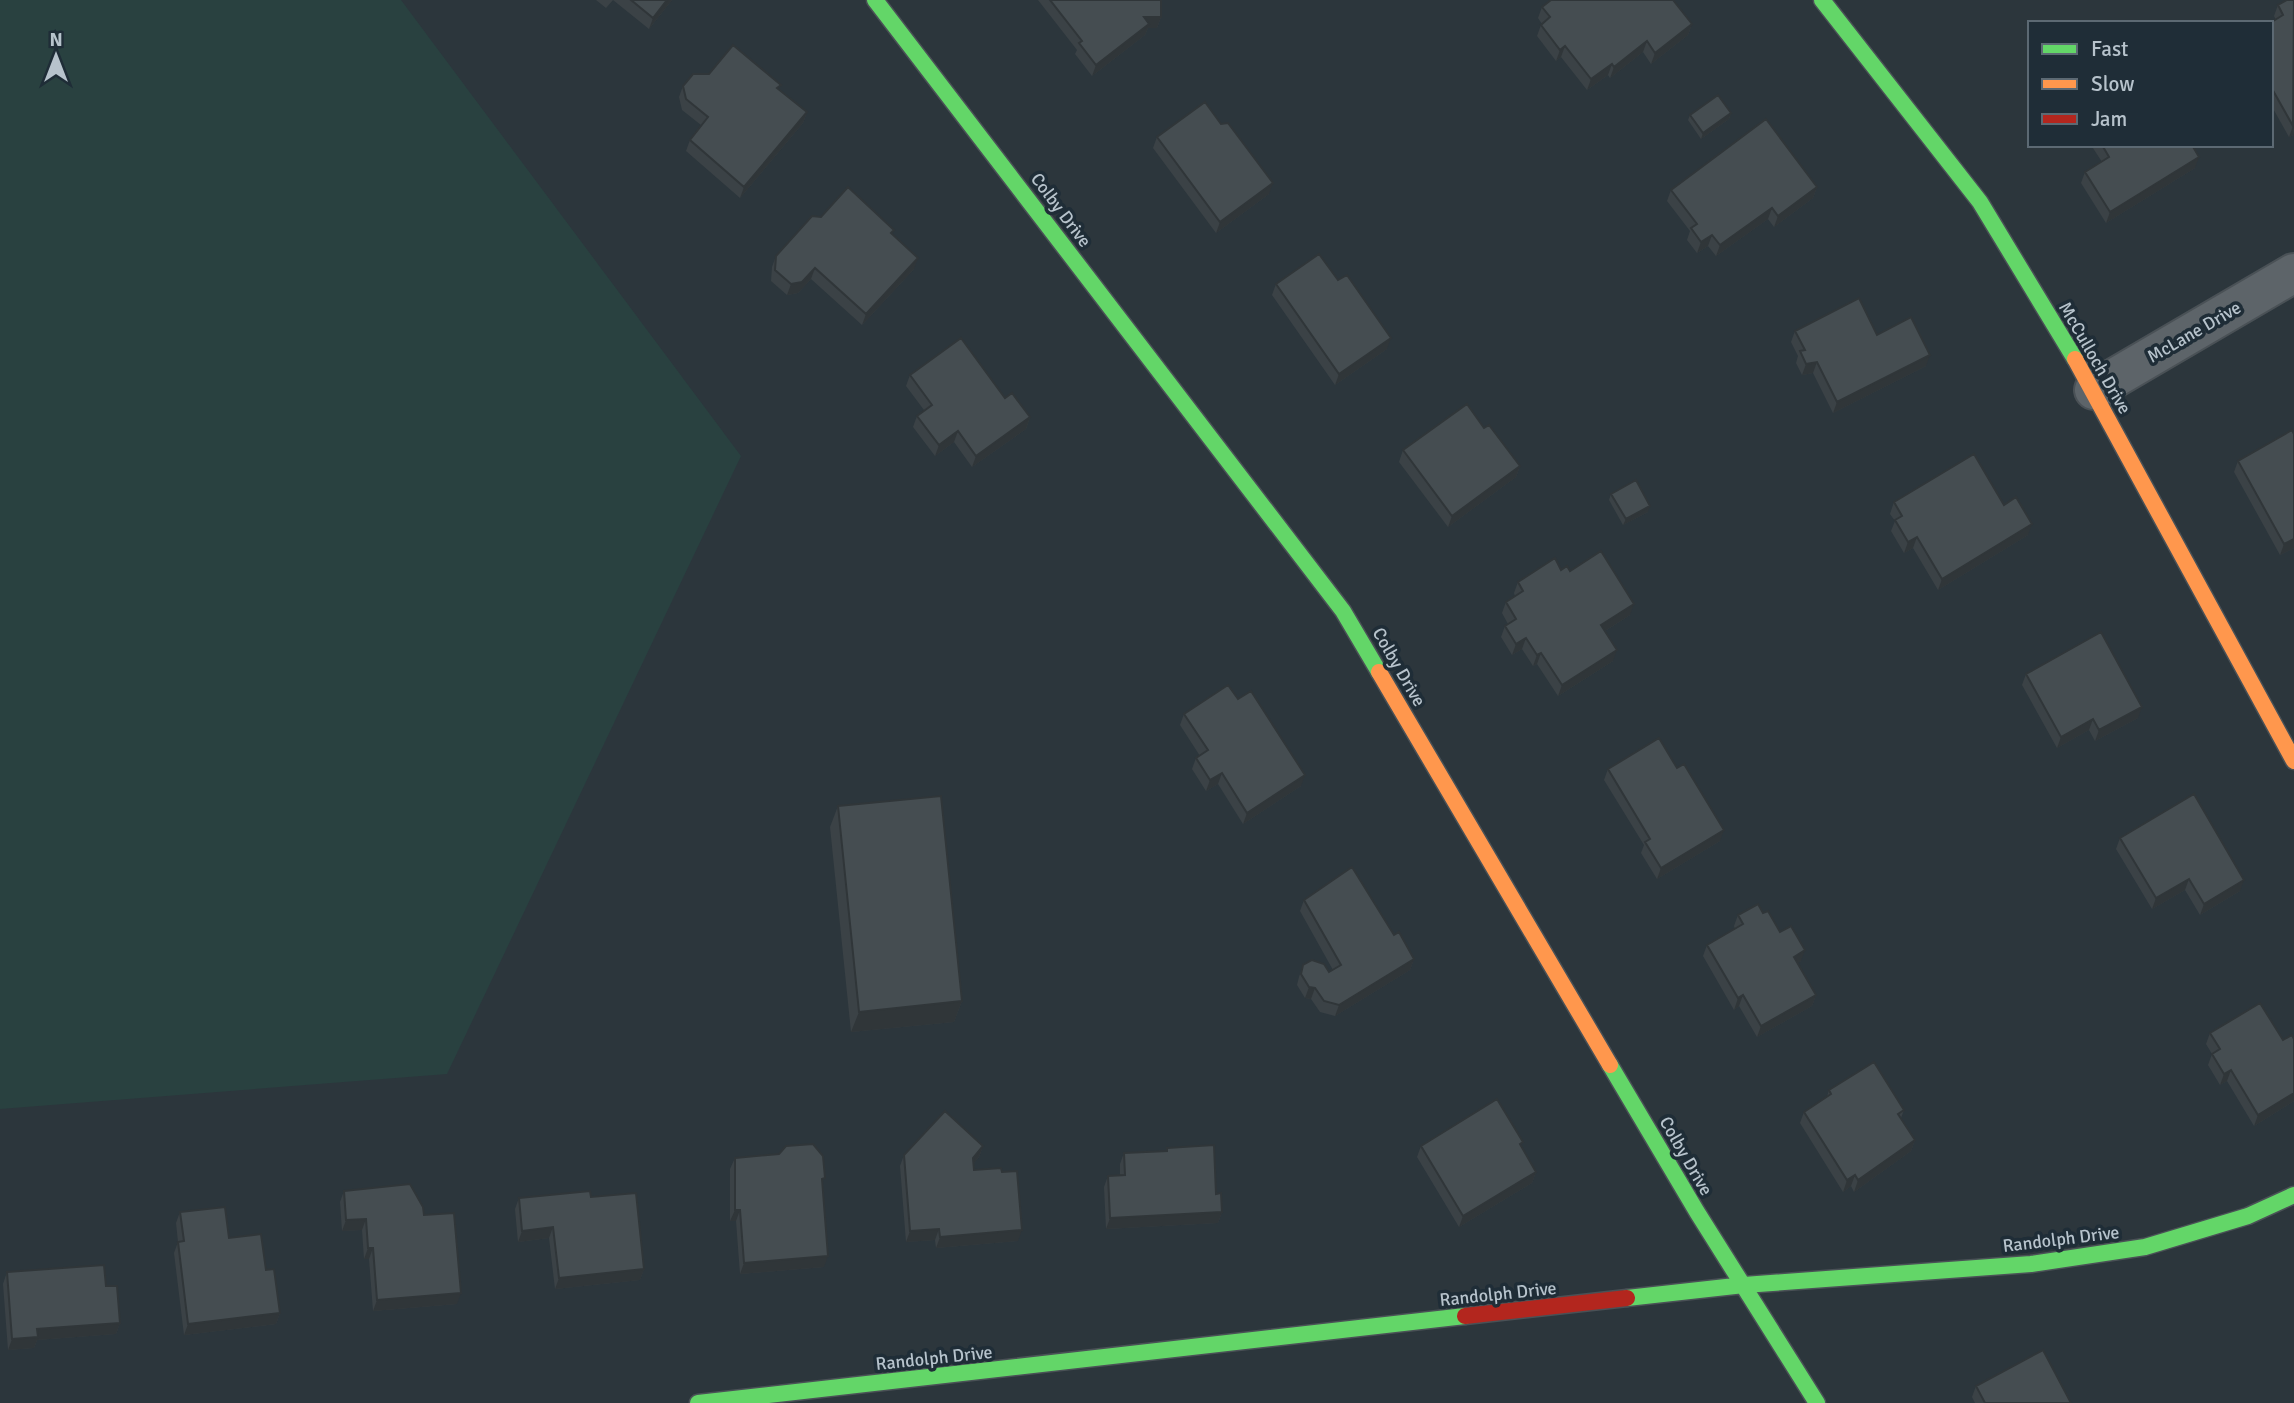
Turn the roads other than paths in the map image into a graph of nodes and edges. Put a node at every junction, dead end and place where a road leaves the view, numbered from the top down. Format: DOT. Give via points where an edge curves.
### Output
graph roads {
  1 [pos="875,0"];
  2 [pos="1822,0"];
  3 [pos="2294,273"];
  4 [pos="2094,390"];
  5 [pos="2294,761"];
  6 [pos="2294,1195"];
  7 [pos="1744,1285"];
  8 [pos="698,1403"];
  9 [pos="1817,1403"];
  1 -- 7 [label="street, Colby Drive" via="1343,611"];
  2 -- 4 [label="street, McCulloch Drive" via="1980,202"];
  3 -- 4 [label="street, McLane Drive"];
  4 -- 5 [label="street, McCulloch Drive"];
  6 -- 7 [label="street, Randolph Drive" via="2248,1216 2145,1247 2031,1264"];
  7 -- 8 [label="street, Randolph Drive"];
  7 -- 9 [label="street, Colby Drive"];
}
